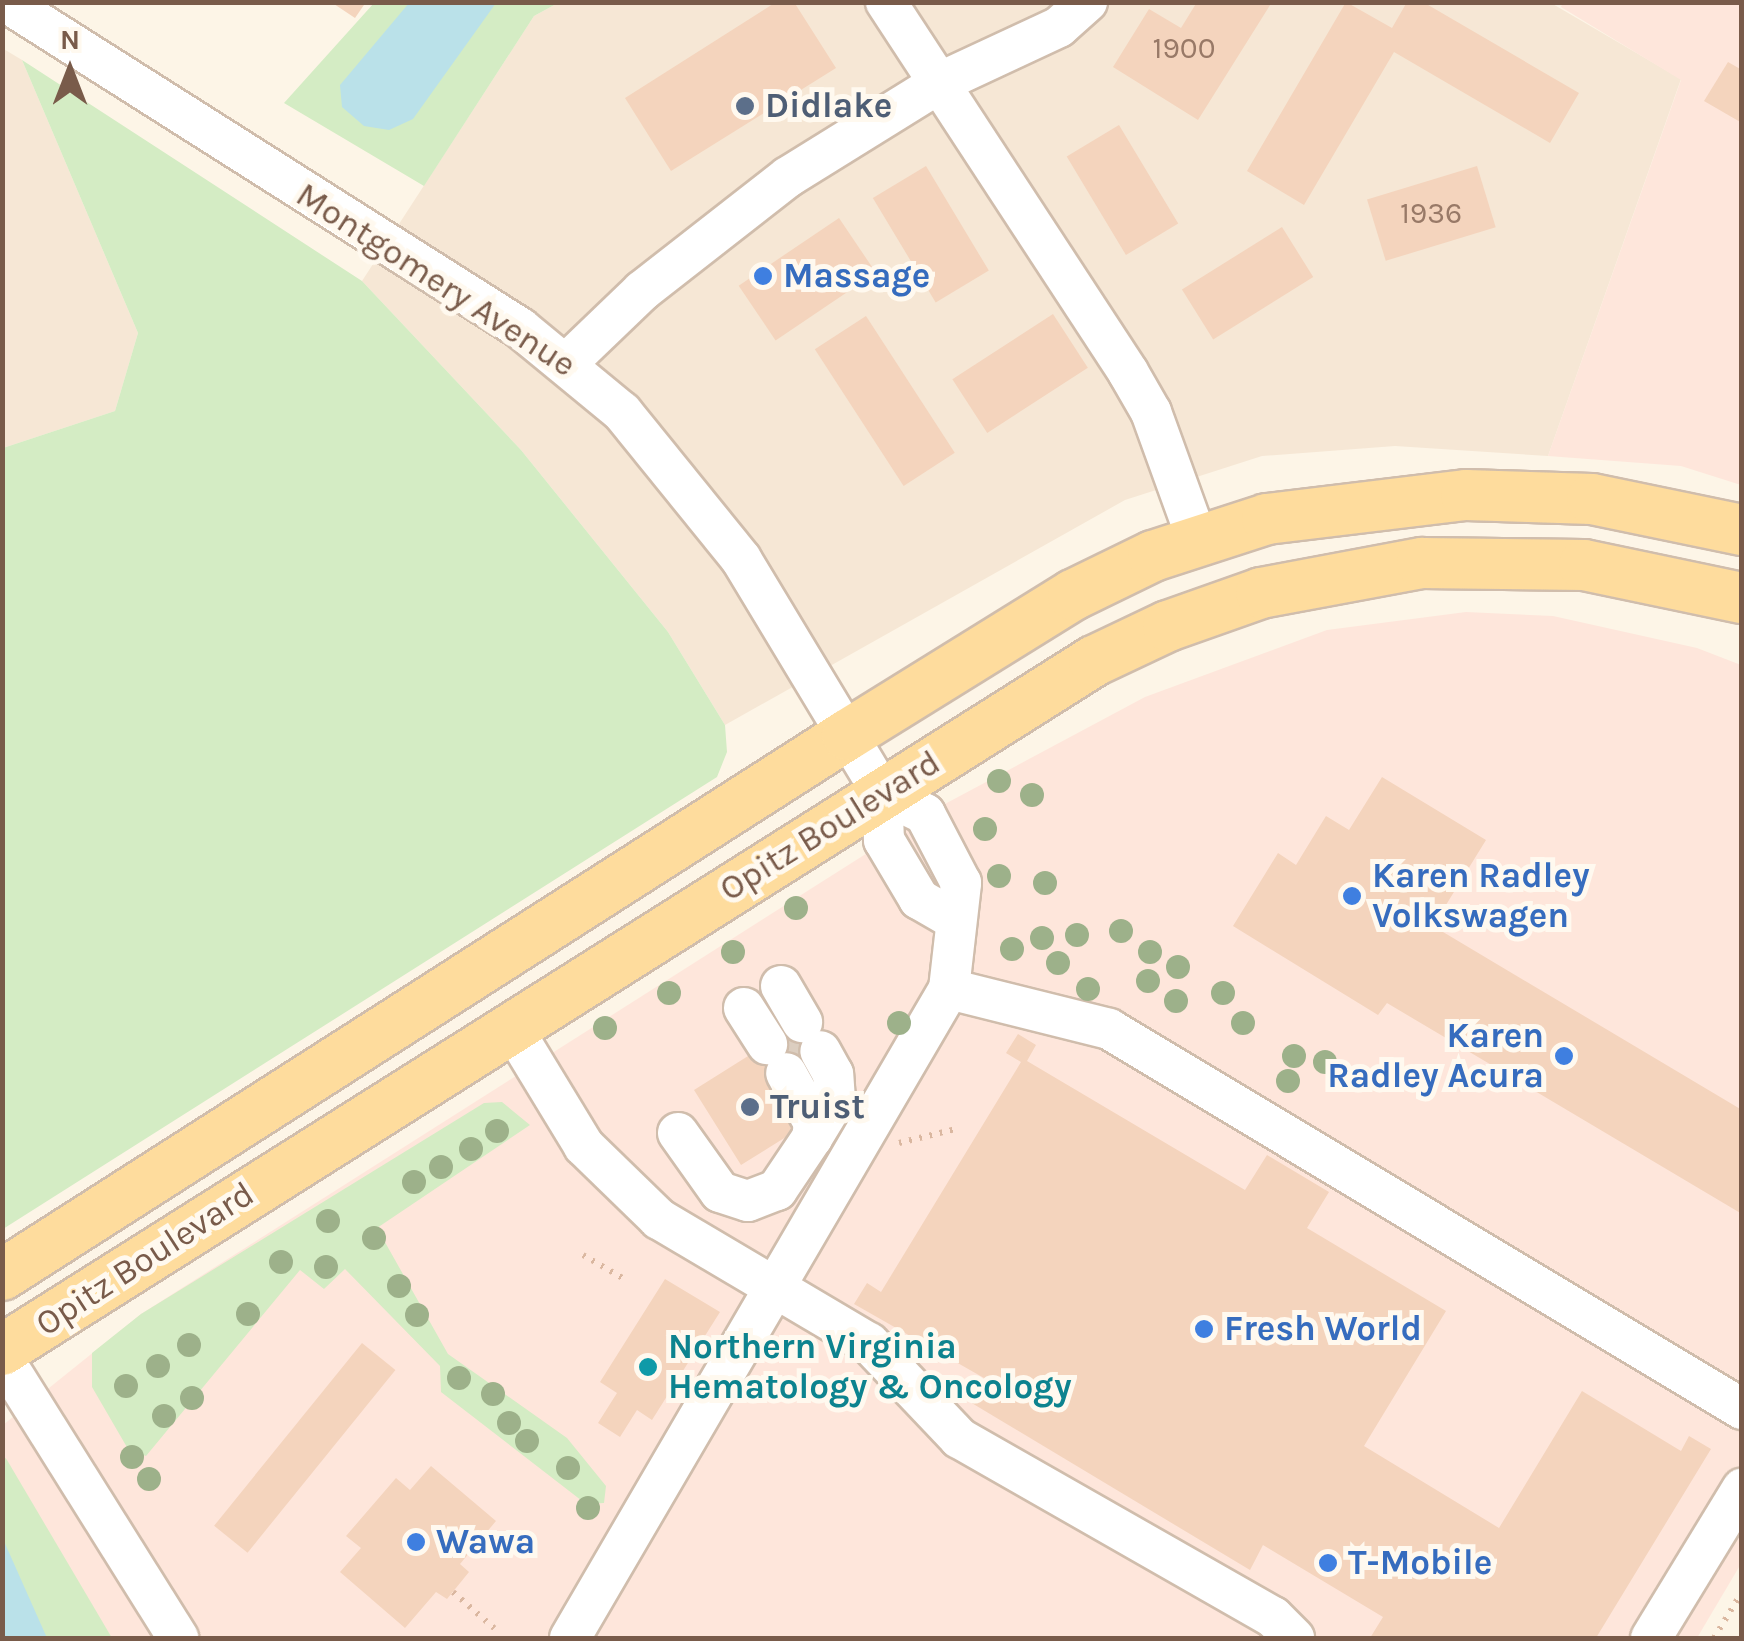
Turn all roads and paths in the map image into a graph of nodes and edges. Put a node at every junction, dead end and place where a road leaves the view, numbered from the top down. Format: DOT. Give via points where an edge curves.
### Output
graph roads {
  1 [pos="6,2"];
  2 [pos="886,2"];
  3 [pos="1087,2"];
  4 [pos="941,82"];
  5 [pos="568,363"];
  6 [pos="1592,500"];
  7 [pos="1742,530"];
  8 [pos="1196,539"];
  9 [pos="1742,553"];
  10 [pos="1341,574"];
  11 [pos="1648,575"];
  12 [pos="1742,598"];
  13 [pos="847,735"];
  14 [pos="882,793"];
  15 [pos="948,989"];
  16 [pos="762,997"];
  17 [pos="511,1026"];
  18 [pos="956,1129"];
  19 [pos="678,1134"];
  20 [pos="895,1144"];
  21 [pos="583,1254"];
  22 [pos="2,1275"];
  23 [pos="626,1280"];
  24 [pos="776,1289"];
  25 [pos="2,1354"];
  26 [pos="1742,1409"];
  27 [pos="1742,1489"];
  28 [pos="453,1592"];
  29 [pos="1742,1592"];
  30 [pos="494,1628"];
  31 [pos="178,1638"];
  32 [pos="573,1638"];
  33 [pos="1294,1638"];
  34 [pos="1651,1638"];
  35 [pos="1714,1638"];
  1 -- 5 [label="street, Montgomery Avenue"];
  2 -- 4 [label="street"];
  3 -- 4 [label="street" via="1060,27"];
  4 -- 5 [label="street" via="721,225"];
  4 -- 8 [label="street" via="1150,412"];
  5 -- 13 [label="street, Montgomery Avenue" via="686,484 741,559"];
  6 -- 7 [label="main road, Opitz Boulevard"];
  6 -- 8 [label="main road, Opitz Boulevard" via="1466,494 1340,505"];
  6 -- 10 [label="main road" via="1542,528"];
  8 -- 13 [label="main road, Opitz Boulevard" via="1073,596"];
  9 -- 11 [label="main road" via="1700,552"];
  10 -- 11 [label="main road, Opitz Boulevard" via="1503,560"];
  10 -- 14 [label="main road, Opitz Boulevard" via="1168,626 1094,661"];
  11 -- 12 [label="main road, Opitz Boulevard"];
  13 -- 14 [label="street, Montgomery Avenue"];
  13 -- 22 [label="main road, Opitz Boulevard"];
  14 -- 15 [label="street" via="884,840 918,899 953,919"];
  14 -- 17 [label="main road, Opitz Boulevard"];
  15 -- 24 [label="street"];
  15 -- 26 [label="street" via="1109,1029"];
  16 -- 19 [label="street" via="793,1048 812,1138 777,1190 748,1202 709,1182"];
  17 -- 24 [label="street" via="584,1146 615,1182 659,1220"];
  17 -- 25 [label="main road, Opitz Boulevard"];
  18 -- 20 [label="path"];
  21 -- 23 [label="path"];
  24 -- 32 [label="street"];
  24 -- 33 [label="street" via="869,1343 959,1438 1273,1617"];
  25 -- 31 [label="street"];
  27 -- 34 [label="street"];
  28 -- 30 [label="path"];
  29 -- 35 [label="path"];
}
